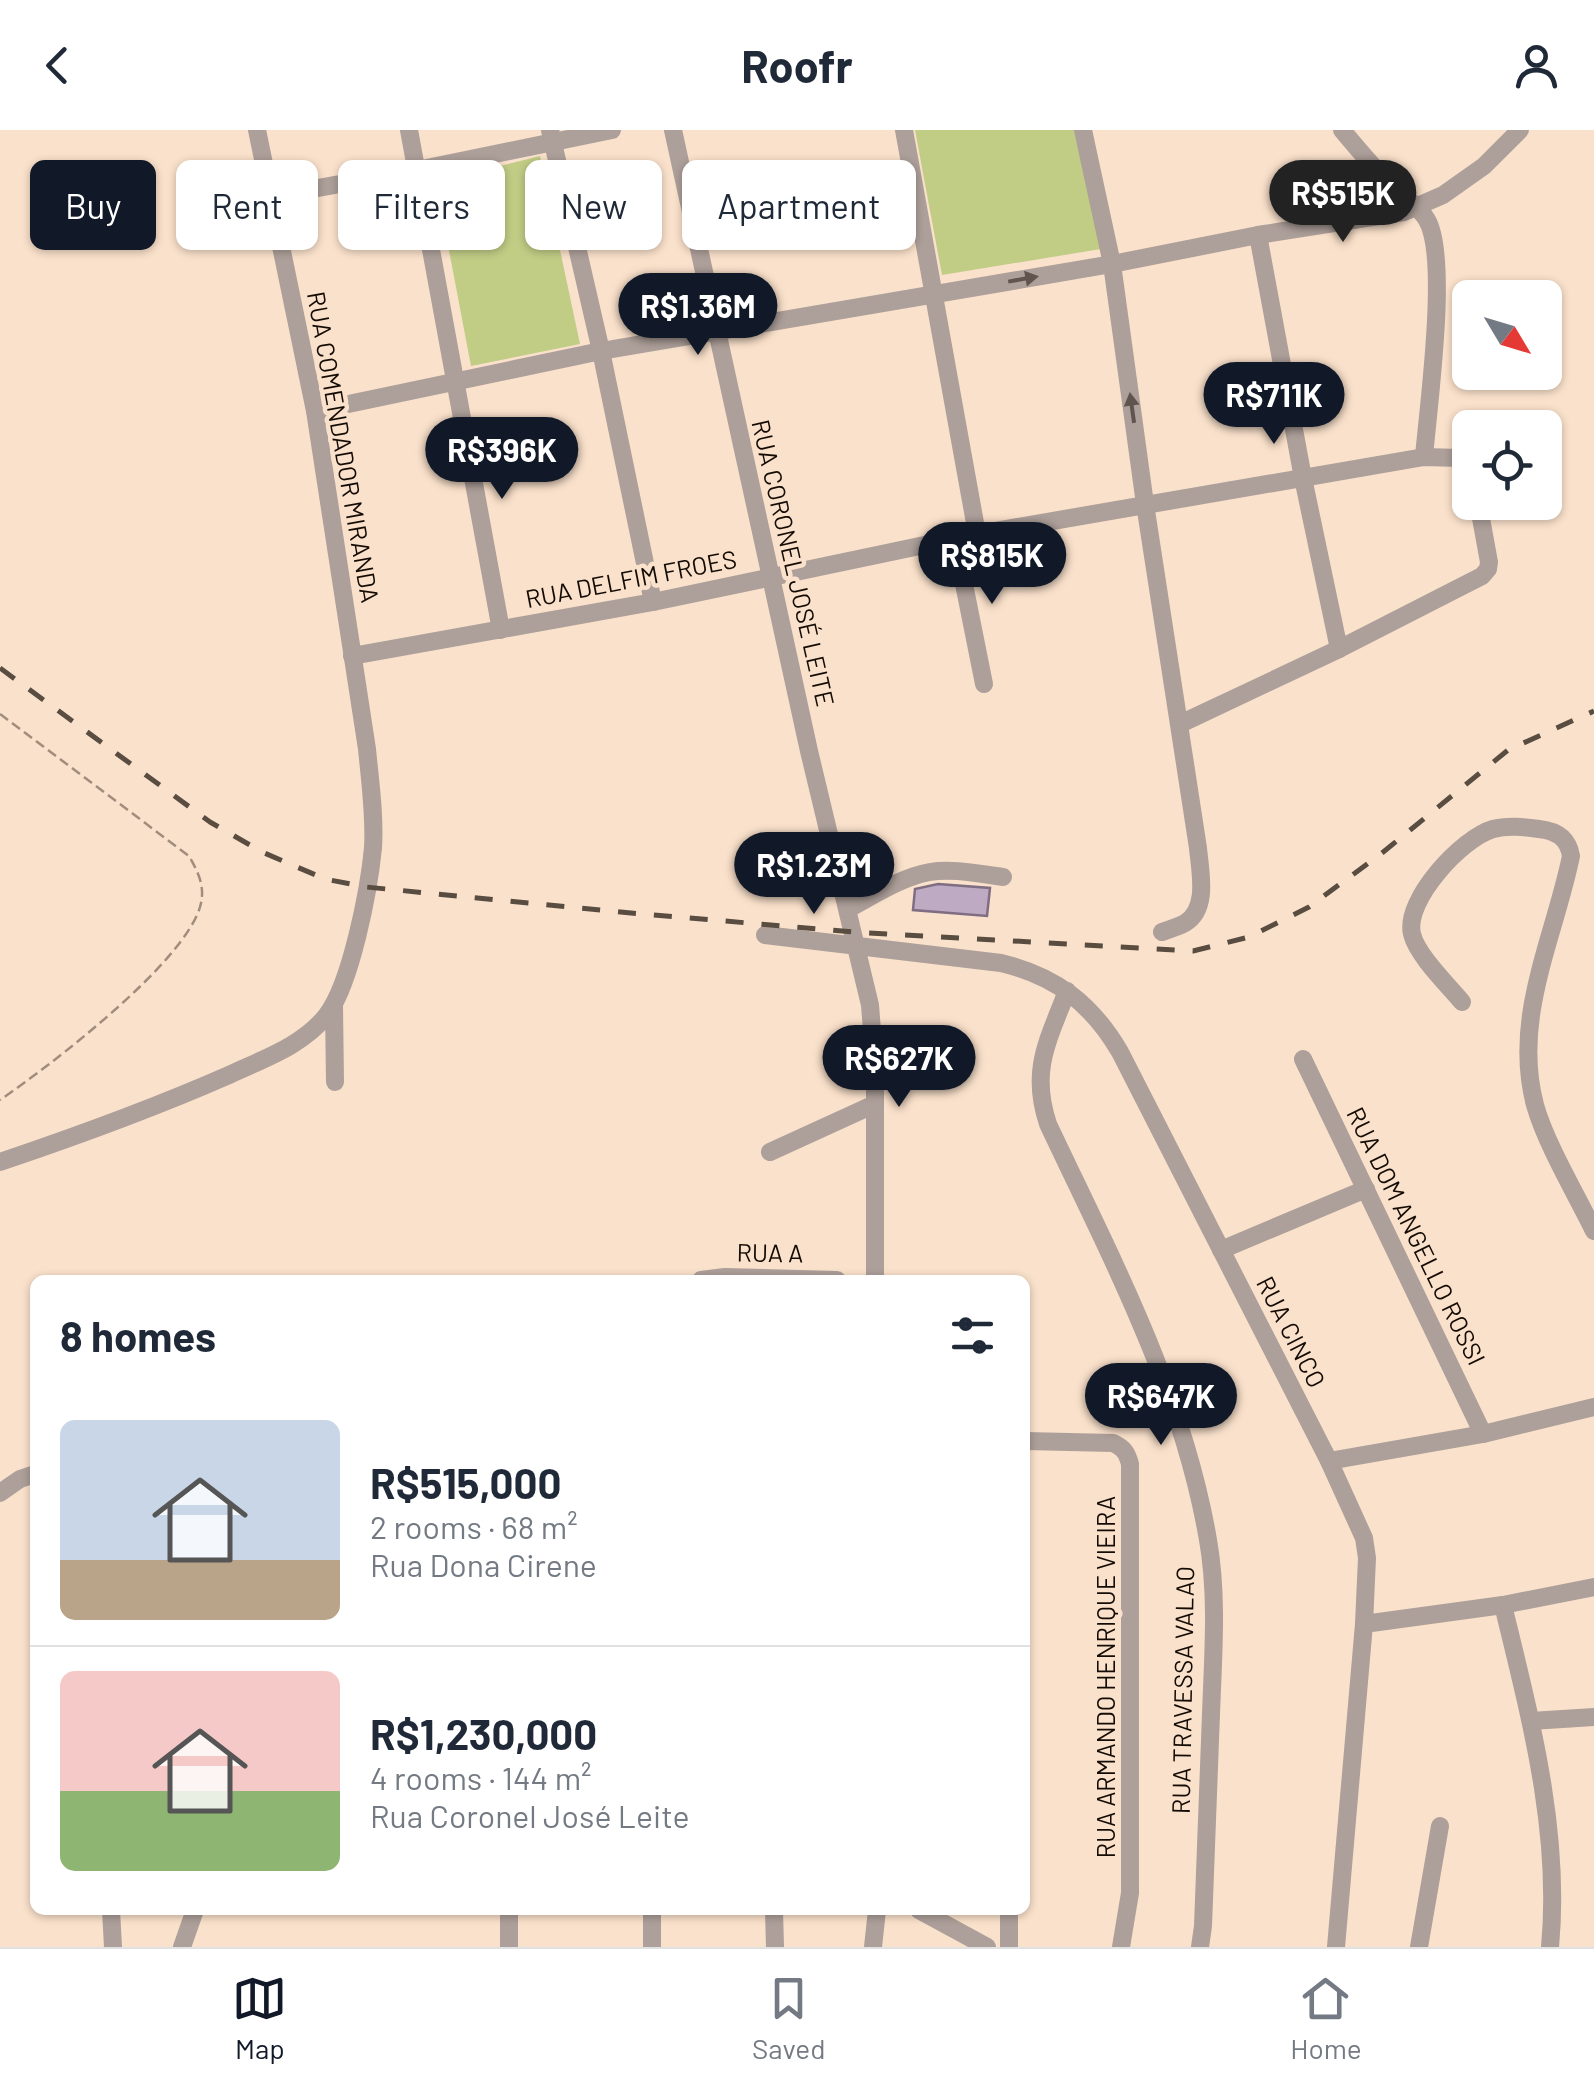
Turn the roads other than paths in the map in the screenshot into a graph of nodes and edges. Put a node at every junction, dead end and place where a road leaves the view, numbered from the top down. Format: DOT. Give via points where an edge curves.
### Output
graph roads {
  1 [pos="258,130"];
  2 [pos="408,130"];
  3 [pos="612,130"];
  4 [pos="674,130"];
  5 [pos="904,130"];
  6 [pos="1083,130"];
  7 [pos="1342,130"];
  8 [pos="1520,130"];
  9 [pos="552,136"];
  10 [pos="264,160"];
  11 [pos="416,160"];
  12 [pos="457,160"];
  13 [pos="1417,208"];
  14 [pos="1258,234"];
  15 [pos="283,250"];
  16 [pos="432,250"];
  17 [pos="1112,264"];
  18 [pos="935,294"];
  19 [pos="716,333"];
  20 [pos="601,351"];
  21 [pos="456,382"];
  22 [pos="315,411"];
  23 [pos="1452,456"];
  24 [pos="1424,457"];
  25 [pos="1304,478"];
  26 [pos="1146,504"];
  27 [pos="1481,520"];
  28 [pos="977,534"];
  29 [pos="955,540"];
  30 [pos="770,576"];
  31 [pos="653,602"];
  32 [pos="501,630"];
  33 [pos="1339,650"];
  34 [pos="352,656"];
  35 [pos="984,684"];
  36 [pos="1180,724"];
  37 [pos="1003,877"];
  38 [pos="848,909"];
  39 [pos="1162,932"];
  40 [pos="766,935"];
  41 [pos="856,946"];
  42 [pos="1067,991"];
  43 [pos="1462,1002"];
  44 [pos="334,1006"];
  45 [pos="1304,1059"];
  46 [pos="335,1082"];
  47 [pos="875,1104"];
  48 [pos="770,1152"];
  49 [pos="0,1162"];
  50 [pos="1366,1190"];
  51 [pos="1594,1231"];
  52 [pos="1221,1250"];
  53 [pos="875,1275"];
  54 [pos="1594,1407"];
  55 [pos="1483,1434"];
  56 [pos="1030,1442"];
  57 [pos="1329,1461"];
  58 [pos="30,1476"];
  59 [pos="0,1493"];
  60 [pos="1594,1587"];
  61 [pos="1502,1605"];
  62 [pos="1364,1624"];
  63 [pos="1594,1717"];
  64 [pos="1531,1721"];
  65 [pos="1440,1826"];
  66 [pos="111,1915"];
  67 [pos="194,1915"];
  68 [pos="509,1915"];
  69 [pos="652,1915"];
  70 [pos="774,1915"];
  71 [pos="876,1915"];
  72 [pos="928,1915"];
  73 [pos="1009,1915"];
  74 [pos="1339,1942"];
  75 [pos="113,1947"];
  76 [pos="182,1947"];
  77 [pos="509,1947"];
  78 [pos="652,1947"];
  79 [pos="774,1947"];
  80 [pos="873,1947"];
  81 [pos="987,1947"];
  82 [pos="1009,1947"];
  83 [pos="1122,1947"];
  84 [pos="1200,1947"];
  85 [pos="1418,1947"];
  86 [pos="1550,1947"];
  1 -- 10 [label="street, RUA COMENDADOR MIRANDA"];
  2 -- 11 [label="street"];
  3 -- 9 [label="street"];
  4 -- 19 [label="street, RUA CORONEL JOSÉ LEITE"];
  5 -- 18 [label="street"];
  6 -- 17 [label="street"];
  7 -- 13 [label="street"];
  8 -- 13 [label="street" via="1484,166"];
  9 -- 12 [label="street"];
  9 -- 20 [label="street"];
  13 -- 14 [label="street"];
  13 -- 24 [label="street" via="1433,236 1436,274"];
  14 -- 17 [label="street"];
  14 -- 25 [label="street"];
  15 -- 22 [label="street, RUA COMENDADOR MIRANDA"];
  16 -- 21 [label="street"];
  18 -- 17 [label="street, one-way"];
  26 -- 17 [label="street, one-way"];
  18 -- 19 [label="street"];
  18 -- 28 [label="street"];
  19 -- 20 [label="street"];
  19 -- 30 [label="street, RUA CORONEL JOSÉ LEITE"];
  20 -- 21 [label="street"];
  20 -- 31 [label="street"];
  21 -- 22 [label="street"];
  21 -- 32 [label="street"];
  22 -- 34 [label="street, RUA COMENDADOR MIRANDA"];
  23 -- 24 [label="street, RUA DELFIM FROES"];
  24 -- 25 [label="street, RUA DELFIM FROES"];
  25 -- 26 [label="street, RUA DELFIM FROES"];
  25 -- 33 [label="street"];
  26 -- 28 [label="street, RUA DELFIM FROES"];
  26 -- 36 [label="street"];
  27 -- 33 [label="street" via="1489,562 1482,576"];
  28 -- 29 [label="street, RUA DELFIM FROES"];
  29 -- 30 [label="street, RUA DELFIM FROES"];
  29 -- 35 [label="street"];
  30 -- 31 [label="street, RUA DELFIM FROES"];
  30 -- 38 [label="street, RUA CORONEL JOSÉ LEITE"];
  31 -- 32 [label="street, RUA DELFIM FROES"];
  32 -- 34 [label="street, RUA DELFIM FROES"];
  33 -- 36 [label="street"];
  34 -- 44 [label="street, RUA COMENDADOR MIRANDA" via="373,846 352,955"];
  36 -- 39 [label="street" via="1201,884 1195,915"];
  37 -- 38 [label="street" via="931,872"];
  38 -- 41 [label="street, RUA CORONEL JOSÉ LEITE"];
  40 -- 41 [label="street, RUA CINCO"];
  41 -- 42 [label="street, RUA CINCO" via="1001,963"];
  41 -- 47 [label="street, RUA CORONEL JOSÉ LEITE" via="870,1005"];
  42 -- 52 [label="street, RUA CINCO" via="1115,1044"];
  42 -- 84 [label="street, RUA TRAVESSA VALAO" via="1042,1056 1042,1108 1178,1416 1208,1542 1214,1650"];
  43 -- 51 [label="street" via="1412,935 1411,916 1422,895 1449,860 1492,829 1518,826 1562,836 1571,856 1538,970 1528,1052 1536,1107"];
  44 -- 46 [label="street"];
  44 -- 49 [label="street" via="275,1054"];
  45 -- 50 [label="street, RUA DOM ANGELLO ROSSI"];
  47 -- 48 [label="street"];
  47 -- 53 [label="street, RUA CORONEL JOSÉ LEITE"];
  50 -- 52 [label="street"];
  50 -- 55 [label="street, RUA DOM ANGELLO ROSSI"];
  52 -- 57 [label="street, RUA CINCO"];
  54 -- 55 [label="street"];
  55 -- 57 [label="street"];
  56 -- 83 [label="street, RUA ARMANDO HENRIQUE VIEIRA" via="1113,1443 1130,1464 1130,1894"];
  57 -- 62 [label="street, RUA CINCO" via="1366,1548"];
  58 -- 59 [label="street"];
  60 -- 61 [label="street"];
  61 -- 62 [label="street"];
  61 -- 64 [label="street"];
  62 -- 74 [label="street, RUA CINCO"];
  63 -- 64 [label="street"];
  64 -- 86 [label="street" via="1550,1837"];
  65 -- 85 [label="street"];
  66 -- 75 [label="street"];
  67 -- 76 [label="street"];
  68 -- 77 [label="street"];
  69 -- 78 [label="street"];
  70 -- 79 [label="street"];
  71 -- 80 [label="street"];
  72 -- 81 [label="street"];
  73 -- 82 [label="street"];
}
